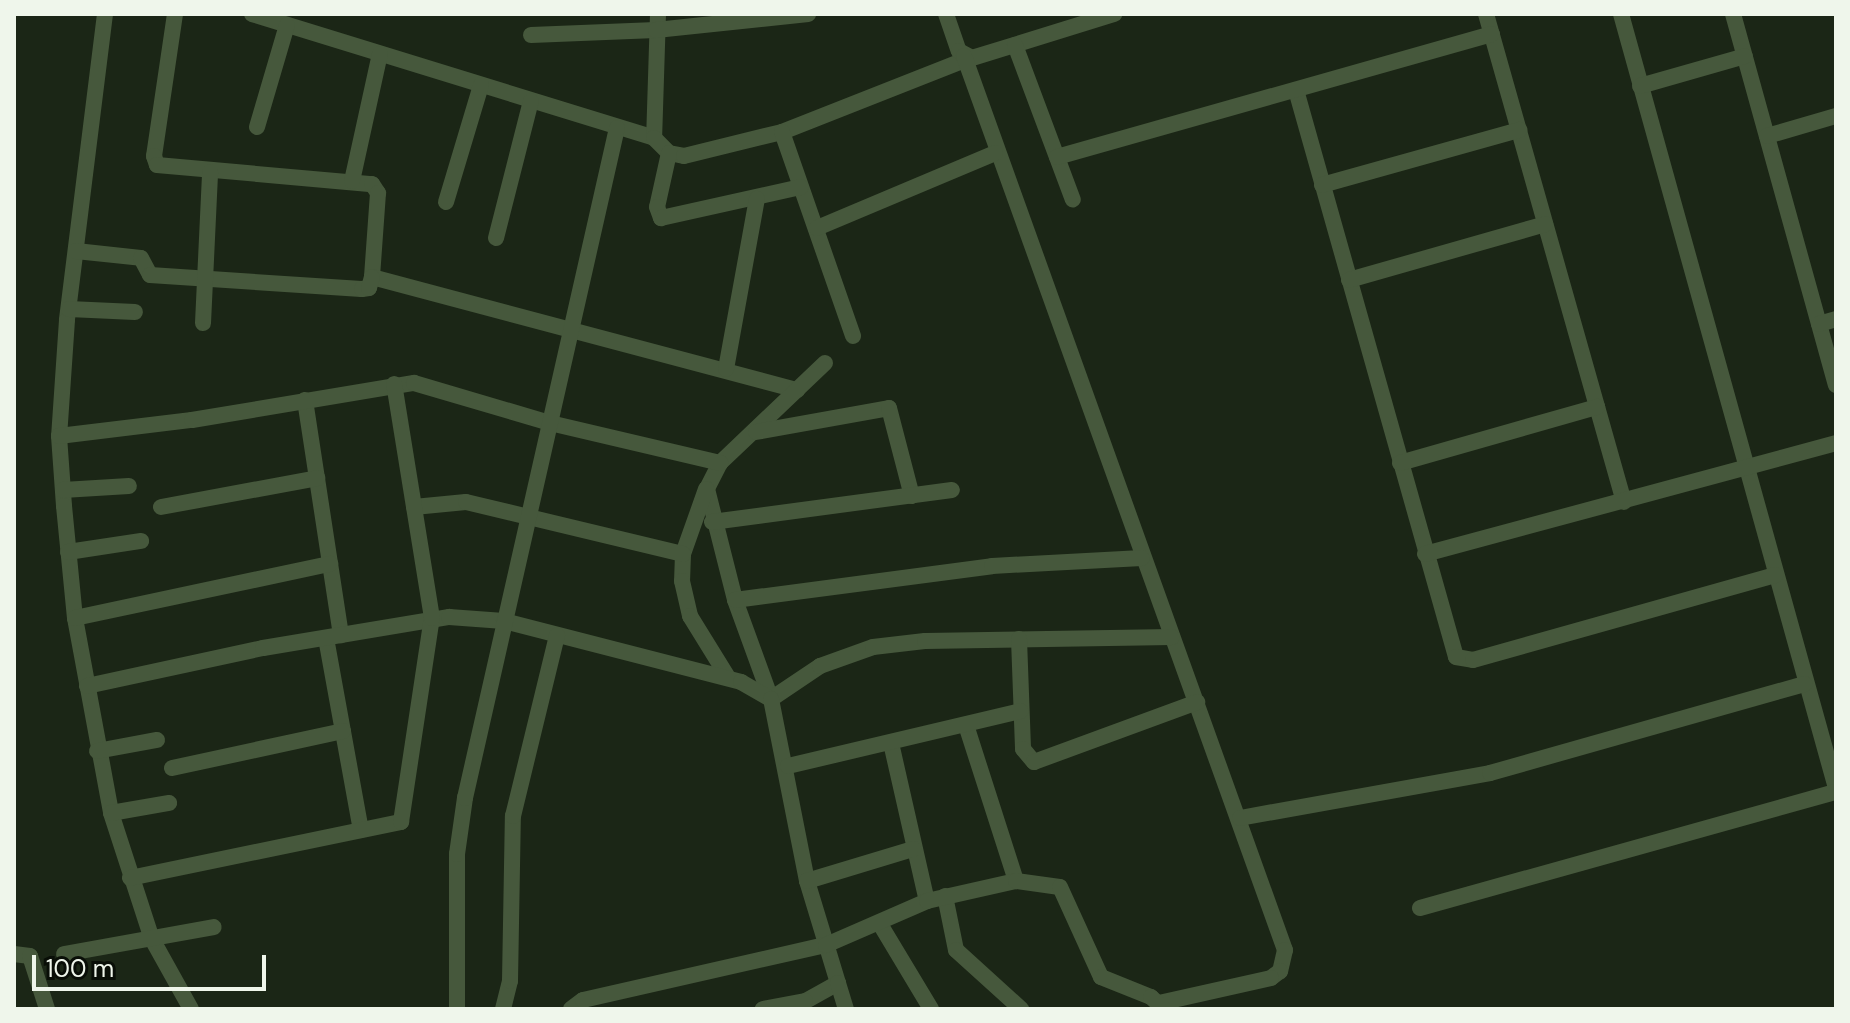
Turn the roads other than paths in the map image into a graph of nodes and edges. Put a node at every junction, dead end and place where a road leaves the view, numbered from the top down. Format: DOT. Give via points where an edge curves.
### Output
graph roads {
  1 [pos="105,14"];
  2 [pos="175,14"];
  3 [pos="252,14"];
  4 [pos="808,14"];
  5 [pos="946,14"];
  6 [pos="1114,14"];
  7 [pos="1486,14"];
  8 [pos="1621,14"];
  9 [pos="1733,14"];
  10 [pos="657,22"];
  11 [pos="287,25"];
  12 [pos="1492,34"];
  13 [pos="531,35"];
  14 [pos="1015,45"];
  15 [pos="380,54"];
  16 [pos="1745,56"];
  17 [pos="965,58"];
  18 [pos="481,85"];
  19 [pos="1640,86"];
  20 [pos="1296,90"];
  21 [pos="531,101"];
  22 [pos="1836,116"];
  23 [pos="257,127"];
  24 [pos="617,128"];
  25 [pos="1519,130"];
  26 [pos="782,132"];
  27 [pos="1767,136"];
  28 [pos="654,138"];
  29 [pos="669,153"];
  30 [pos="995,153"];
  31 [pos="1057,157"];
  32 [pos="210,172"];
  33 [pos="352,181"];
  34 [pos="1322,185"];
  35 [pos="801,187"];
  36 [pos="757,199"];
  37 [pos="1073,200"];
  38 [pos="446,202"];
  39 [pos="1545,224"];
  40 [pos="817,228"];
  41 [pos="496,238"];
  42 [pos="76,251"];
  43 [pos="372,277"];
  44 [pos="205,280"];
  45 [pos="1349,280"];
  46 [pos="69,309"];
  47 [pos="135,312"];
  48 [pos="1836,319"];
  49 [pos="203,323"];
  50 [pos="1819,324"];
  51 [pos="570,326"];
  52 [pos="853,336"];
  53 [pos="825,363"];
  54 [pos="726,369"];
  55 [pos="394,384"];
  56 [pos="1836,385"];
  57 [pos="797,390"];
  58 [pos="305,400"];
  59 [pos="1597,407"];
  60 [pos="550,423"];
  61 [pos="756,432"];
  62 [pos="59,436"];
  63 [pos="1836,443"];
  64 [pos="720,463"];
  65 [pos="1400,463"];
  66 [pos="1746,469"];
  67 [pos="317,478"];
  68 [pos="129,486"];
  69 [pos="707,489"];
  70 [pos="63,490"];
  71 [pos="952,490"];
  72 [pos="912,496"];
  73 [pos="1624,502"];
  74 [pos="161,507"];
  75 [pos="414,507"];
  76 [pos="525,516"];
  77 [pos="712,522"];
  78 [pos="141,541"];
  79 [pos="68,552"];
  80 [pos="683,554"];
  81 [pos="1425,554"];
  82 [pos="1142,558"];
  83 [pos="330,564"];
  84 [pos="1775,575"];
  85 [pos="735,600"];
  86 [pos="75,618"];
  87 [pos="432,618"];
  88 [pos="504,621"];
  89 [pos="557,635"];
  90 [pos="334,636"];
  91 [pos="1172,637"];
  92 [pos="1019,639"];
  93 [pos="727,676"];
  94 [pos="1805,684"];
  95 [pos="87,686"];
  96 [pos="771,699"];
  97 [pos="1197,702"];
  98 [pos="1021,711"];
  99 [pos="966,725"];
  100 [pos="343,731"];
  101 [pos="157,740"];
  102 [pos="891,743"];
  103 [pos="97,751"];
  104 [pos="788,766"];
  105 [pos="172,768"];
  106 [pos="1836,790"];
  107 [pos="169,803"];
  108 [pos="111,813"];
  109 [pos="1240,818"];
  110 [pos="361,830"];
  111 [pos="913,849"];
  112 [pos="130,878"];
  113 [pos="807,881"];
  114 [pos="1016,881"];
  115 [pos="945,896"];
  116 [pos="927,901"];
  117 [pos="1420,908"];
  118 [pos="880,924"];
  119 [pos="214,927"];
  120 [pos="152,939"];
  121 [pos="826,945"];
  122 [pos="14,954"];
  123 [pos="64,954"];
  124 [pos="838,983"];
  125 [pos="1162,1006"];
  126 [pos="187,1007"];
  127 [pos="47,1009"];
  128 [pos="457,1009"];
  129 [pos="503,1009"];
  130 [pos="571,1009"];
  131 [pos="763,1009"];
  132 [pos="846,1009"];
  133 [pos="931,1009"];
  134 [pos="1021,1009"];
  1 -- 42 [label="street"];
  2 -- 32 [label="street" via="154,161"];
  3 -- 11 [label="street"];
  4 -- 10 [label="street"];
  5 -- 17 [label="street"];
  6 -- 14 [label="street"];
  7 -- 12 [label="street"];
  8 -- 19 [label="street"];
  9 -- 16 [label="street"];
  10 -- 13 [label="street"];
  10 -- 28 [label="street"];
  11 -- 15 [label="street"];
  11 -- 23 [label="street"];
  12 -- 20 [label="street"];
  12 -- 25 [label="street"];
  14 -- 17 [label="street"];
  14 -- 31 [label="street"];
  15 -- 18 [label="street"];
  15 -- 33 [label="street"];
  16 -- 19 [label="street"];
  16 -- 27 [label="street"];
  17 -- 26 [label="street"];
  17 -- 30 [label="street"];
  18 -- 21 [label="street"];
  18 -- 38 [label="street"];
  19 -- 66 [label="street"];
  20 -- 31 [label="street"];
  20 -- 34 [label="street"];
  21 -- 24 [label="street"];
  21 -- 41 [label="street"];
  22 -- 27 [label="street"];
  24 -- 28 [label="street"];
  24 -- 51 [label="street"];
  25 -- 34 [label="street"];
  25 -- 39 [label="street"];
  26 -- 29 [label="street" via="684,156"];
  26 -- 35 [label="street"];
  27 -- 50 [label="street"];
  28 -- 29 [label="street"];
  29 -- 36 [label="street" via="657,207 661,218"];
  30 -- 40 [label="street"];
  30 -- 82 [label="street"];
  31 -- 37 [label="street"];
  32 -- 33 [label="street"];
  32 -- 44 [label="street"];
  33 -- 43 [label="street" via="372,184 378,193"];
  34 -- 45 [label="street"];
  35 -- 36 [label="street"];
  35 -- 40 [label="street"];
  36 -- 54 [label="street"];
  39 -- 45 [label="street"];
  39 -- 59 [label="street"];
  40 -- 52 [label="street"];
  42 -- 44 [label="street" via="137,257 146,273"];
  42 -- 46 [label="street"];
  43 -- 44 [label="street" via="369,288 362,289"];
  43 -- 51 [label="street"];
  44 -- 49 [label="street"];
  45 -- 65 [label="street"];
  46 -- 47 [label="street"];
  46 -- 62 [label="street"];
  48 -- 50 [label="street"];
  50 -- 56 [label="street"];
  51 -- 54 [label="street"];
  51 -- 60 [label="street"];
  53 -- 57 [label="street"];
  54 -- 57 [label="street"];
  55 -- 58 [label="street"];
  55 -- 60 [label="street" via="426,384"];
  55 -- 75 [label="street"];
  57 -- 61 [label="street"];
  58 -- 62 [label="street"];
  58 -- 67 [label="street"];
  59 -- 65 [label="street"];
  59 -- 73 [label="street"];
  60 -- 64 [label="street"];
  60 -- 76 [label="street"];
  61 -- 64 [label="street"];
  61 -- 72 [label="street" via="889,408"];
  62 -- 70 [label="street"];
  63 -- 66 [label="street"];
  64 -- 69 [label="street"];
  65 -- 81 [label="street"];
  66 -- 73 [label="street"];
  66 -- 84 [label="street"];
  67 -- 74 [label="street"];
  67 -- 83 [label="street"];
  68 -- 70 [label="street"];
  69 -- 77 [label="street"];
  69 -- 80 [label="street"];
  70 -- 79 [label="street"];
  71 -- 72 [label="street"];
  72 -- 77 [label="street"];
  73 -- 81 [label="street"];
  75 -- 76 [label="street" via="452,500"];
  75 -- 87 [label="street"];
  76 -- 80 [label="street"];
  76 -- 88 [label="street"];
  77 -- 85 [label="street"];
  78 -- 79 [label="street"];
  79 -- 86 [label="street"];
  80 -- 93 [label="street" via="690,616"];
  81 -- 84 [label="street" via="1451,648 1464,662"];
  82 -- 85 [label="street" via="992,566"];
  82 -- 91 [label="street"];
  83 -- 86 [label="street"];
  83 -- 90 [label="street"];
  84 -- 94 [label="street"];
  85 -- 96 [label="street"];
  86 -- 95 [label="street"];
  87 -- 88 [label="street"];
  87 -- 90 [label="street"];
  87 -- 110 [label="street" via="403,817 393,825"];
  88 -- 89 [label="street"];
  88 -- 128 [label="street" via="457,854"];
  89 -- 93 [label="street"];
  89 -- 129 [label="street" via="513,816 510,981"];
  90 -- 95 [label="street"];
  90 -- 100 [label="street"];
  91 -- 92 [label="street"];
  91 -- 97 [label="street"];
  92 -- 96 [label="street" via="873,647 820,666"];
  92 -- 98 [label="street"];
  93 -- 96 [label="street"];
  94 -- 106 [label="street"];
  94 -- 109 [label="street" via="1490,773"];
  95 -- 103 [label="street"];
  96 -- 104 [label="street"];
  97 -- 98 [label="street" via="1034,762 1023,749"];
  97 -- 109 [label="street"];
  98 -- 99 [label="street"];
  99 -- 102 [label="street"];
  99 -- 114 [label="street"];
  100 -- 105 [label="street"];
  100 -- 110 [label="street"];
  101 -- 103 [label="street"];
  102 -- 104 [label="street"];
  102 -- 111 [label="street"];
  103 -- 108 [label="street"];
  104 -- 113 [label="street"];
  106 -- 117 [label="street"];
  107 -- 108 [label="street"];
  108 -- 112 [label="street"];
  109 -- 125 [label="street" via="1285,961 1271,978"];
  110 -- 112 [label="street"];
  111 -- 113 [label="street"];
  111 -- 116 [label="street"];
  112 -- 120 [label="street"];
  113 -- 121 [label="street"];
  114 -- 115 [label="street"];
  114 -- 125 [label="street" via="1060,887 1101,977"];
  115 -- 116 [label="street"];
  115 -- 134 [label="street" via="956,950"];
  116 -- 118 [label="street"];
  118 -- 121 [label="street"];
  118 -- 133 [label="street"];
  119 -- 120 [label="street"];
  120 -- 123 [label="street"];
  120 -- 126 [label="street"];
  121 -- 124 [label="street"];
  121 -- 130 [label="street" via="583,1000"];
  122 -- 127 [label="street" via="30,956"];
  124 -- 131 [label="street" via="805,1001"];
  124 -- 132 [label="street"];
}
